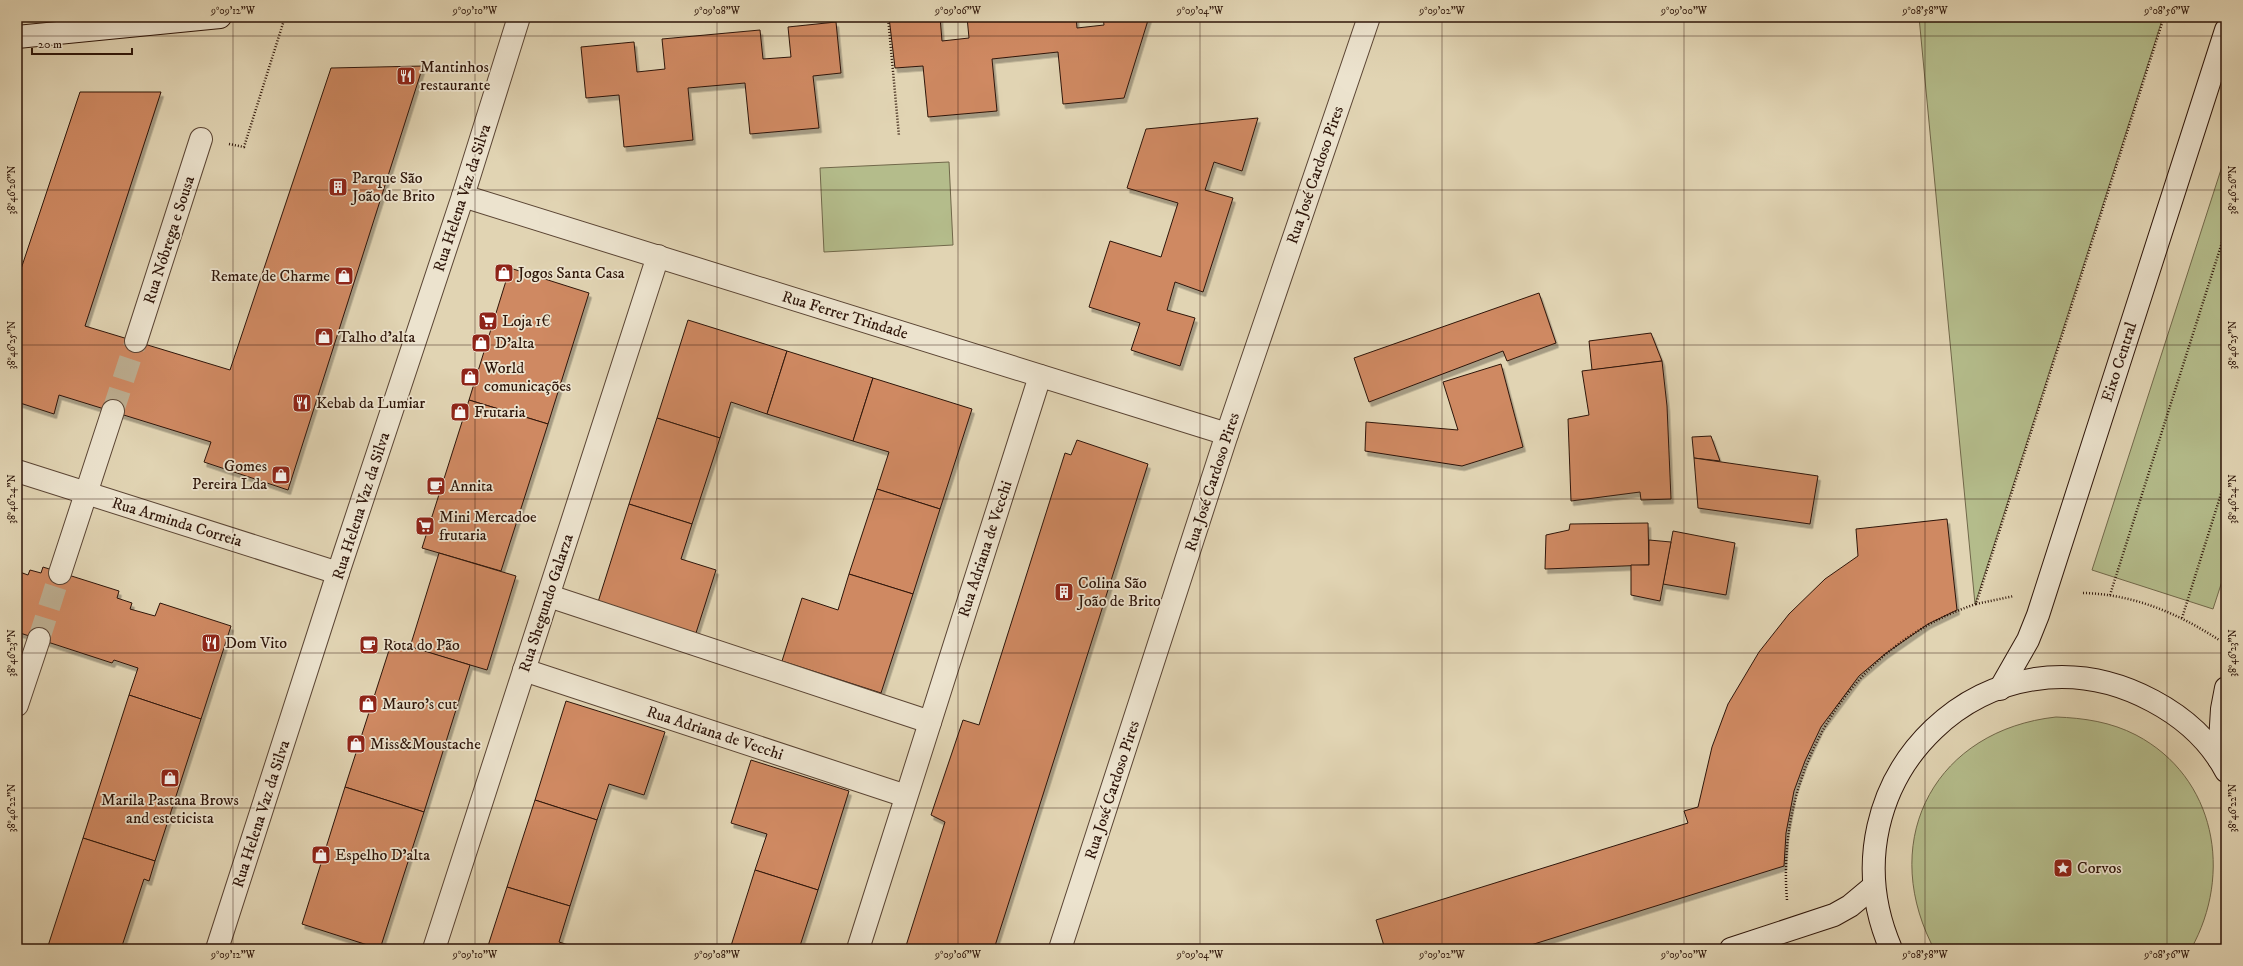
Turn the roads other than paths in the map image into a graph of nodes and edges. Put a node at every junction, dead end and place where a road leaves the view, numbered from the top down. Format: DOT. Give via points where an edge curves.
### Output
graph roads {
  1 [pos="220,17"];
  2 [pos="519,17"];
  3 [pos="1369,17"];
  4 [pos="2226,30"];
  5 [pos="17,37"];
  6 [pos="201,139"];
  7 [pos="463,196"];
  8 [pos="658,256"];
  9 [pos="136,341"];
  10 [pos="1040,376"];
  11 [pos="113,411"];
  12 [pos="1227,434"];
  13 [pos="17,471"];
  14 [pos="86,494"];
  15 [pos="60,572"];
  16 [pos="338,573"];
  17 [pos="549,596"];
  18 [pos="39,639"];
  19 [pos="524,670"];
  20 [pos="2226,688"];
  21 [pos="2000,689"];
  22 [pos="17,705"];
  23 [pos="930,722"];
  24 [pos="2223,765"];
  25 [pos="906,796"];
  26 [pos="1874,886"];
  27 [pos="217,949"];
  28 [pos="434,949"];
  29 [pos="858,949"];
  30 [pos="1060,949"];
  31 [pos="1731,949"];
  32 [pos="1891,949"];
  1 -- 5 [label="street"];
  2 -- 7 [label="street, Rua Helena Vaz da Silva"];
  3 -- 12 [label="street, Rua José Cardoso Pires"];
  4 -- 21 [label="street, Eixo Central" via="2038,615 2028,640"];
  6 -- 9 [label="street, Rua Nóbrega e Sousa"];
  7 -- 8 [label="street, Rua Ferrer Trindade"];
  7 -- 16 [label="street, Rua Helena Vaz da Silva"];
  8 -- 10 [label="street, Rua Ferrer Trindade"];
  8 -- 17 [label="street, Rua Shegundo Galarza"];
  10 -- 12 [label="street, Rua Ferrer Trindade"];
  10 -- 23 [label="street, Rua Adriana de Vecchi"];
  11 -- 14 [label="street"];
  12 -- 30 [label="street, Rua José Cardoso Pires"];
  13 -- 14 [label="street, Rua Arminda Correia"];
  14 -- 15 [label="street"];
  14 -- 16 [label="street, Rua Arminda Correia"];
  16 -- 27 [label="street, Rua Helena Vaz da Silva"];
  17 -- 19 [label="street, Rua Shegundo Galarza"];
  17 -- 23 [label="street"];
  18 -- 22 [label="street"];
  19 -- 25 [label="street, Rua Adriana de Vecchi"];
  19 -- 28 [label="street, Rua Shegundo Galarza"];
  20 -- 24 [label="street" via="2222,709"];
  21 -- 24 [label="street" via="2030,681 2073,678 2122,687 2166,708 2186,723"];
  21 -- 26 [label="street" via="1973,700 1948,716 1925,736 1906,760 1891,786 1880,813 1874,843"];
  23 -- 25 [label="street, Rua Adriana de Vecchi"];
  25 -- 29 [label="street, Rua Adriana de Vecchi"];
  26 -- 31 [label="street" via="1850,906 1834,915"];
  26 -- 32 [label="street" via="1882,927"];
}
